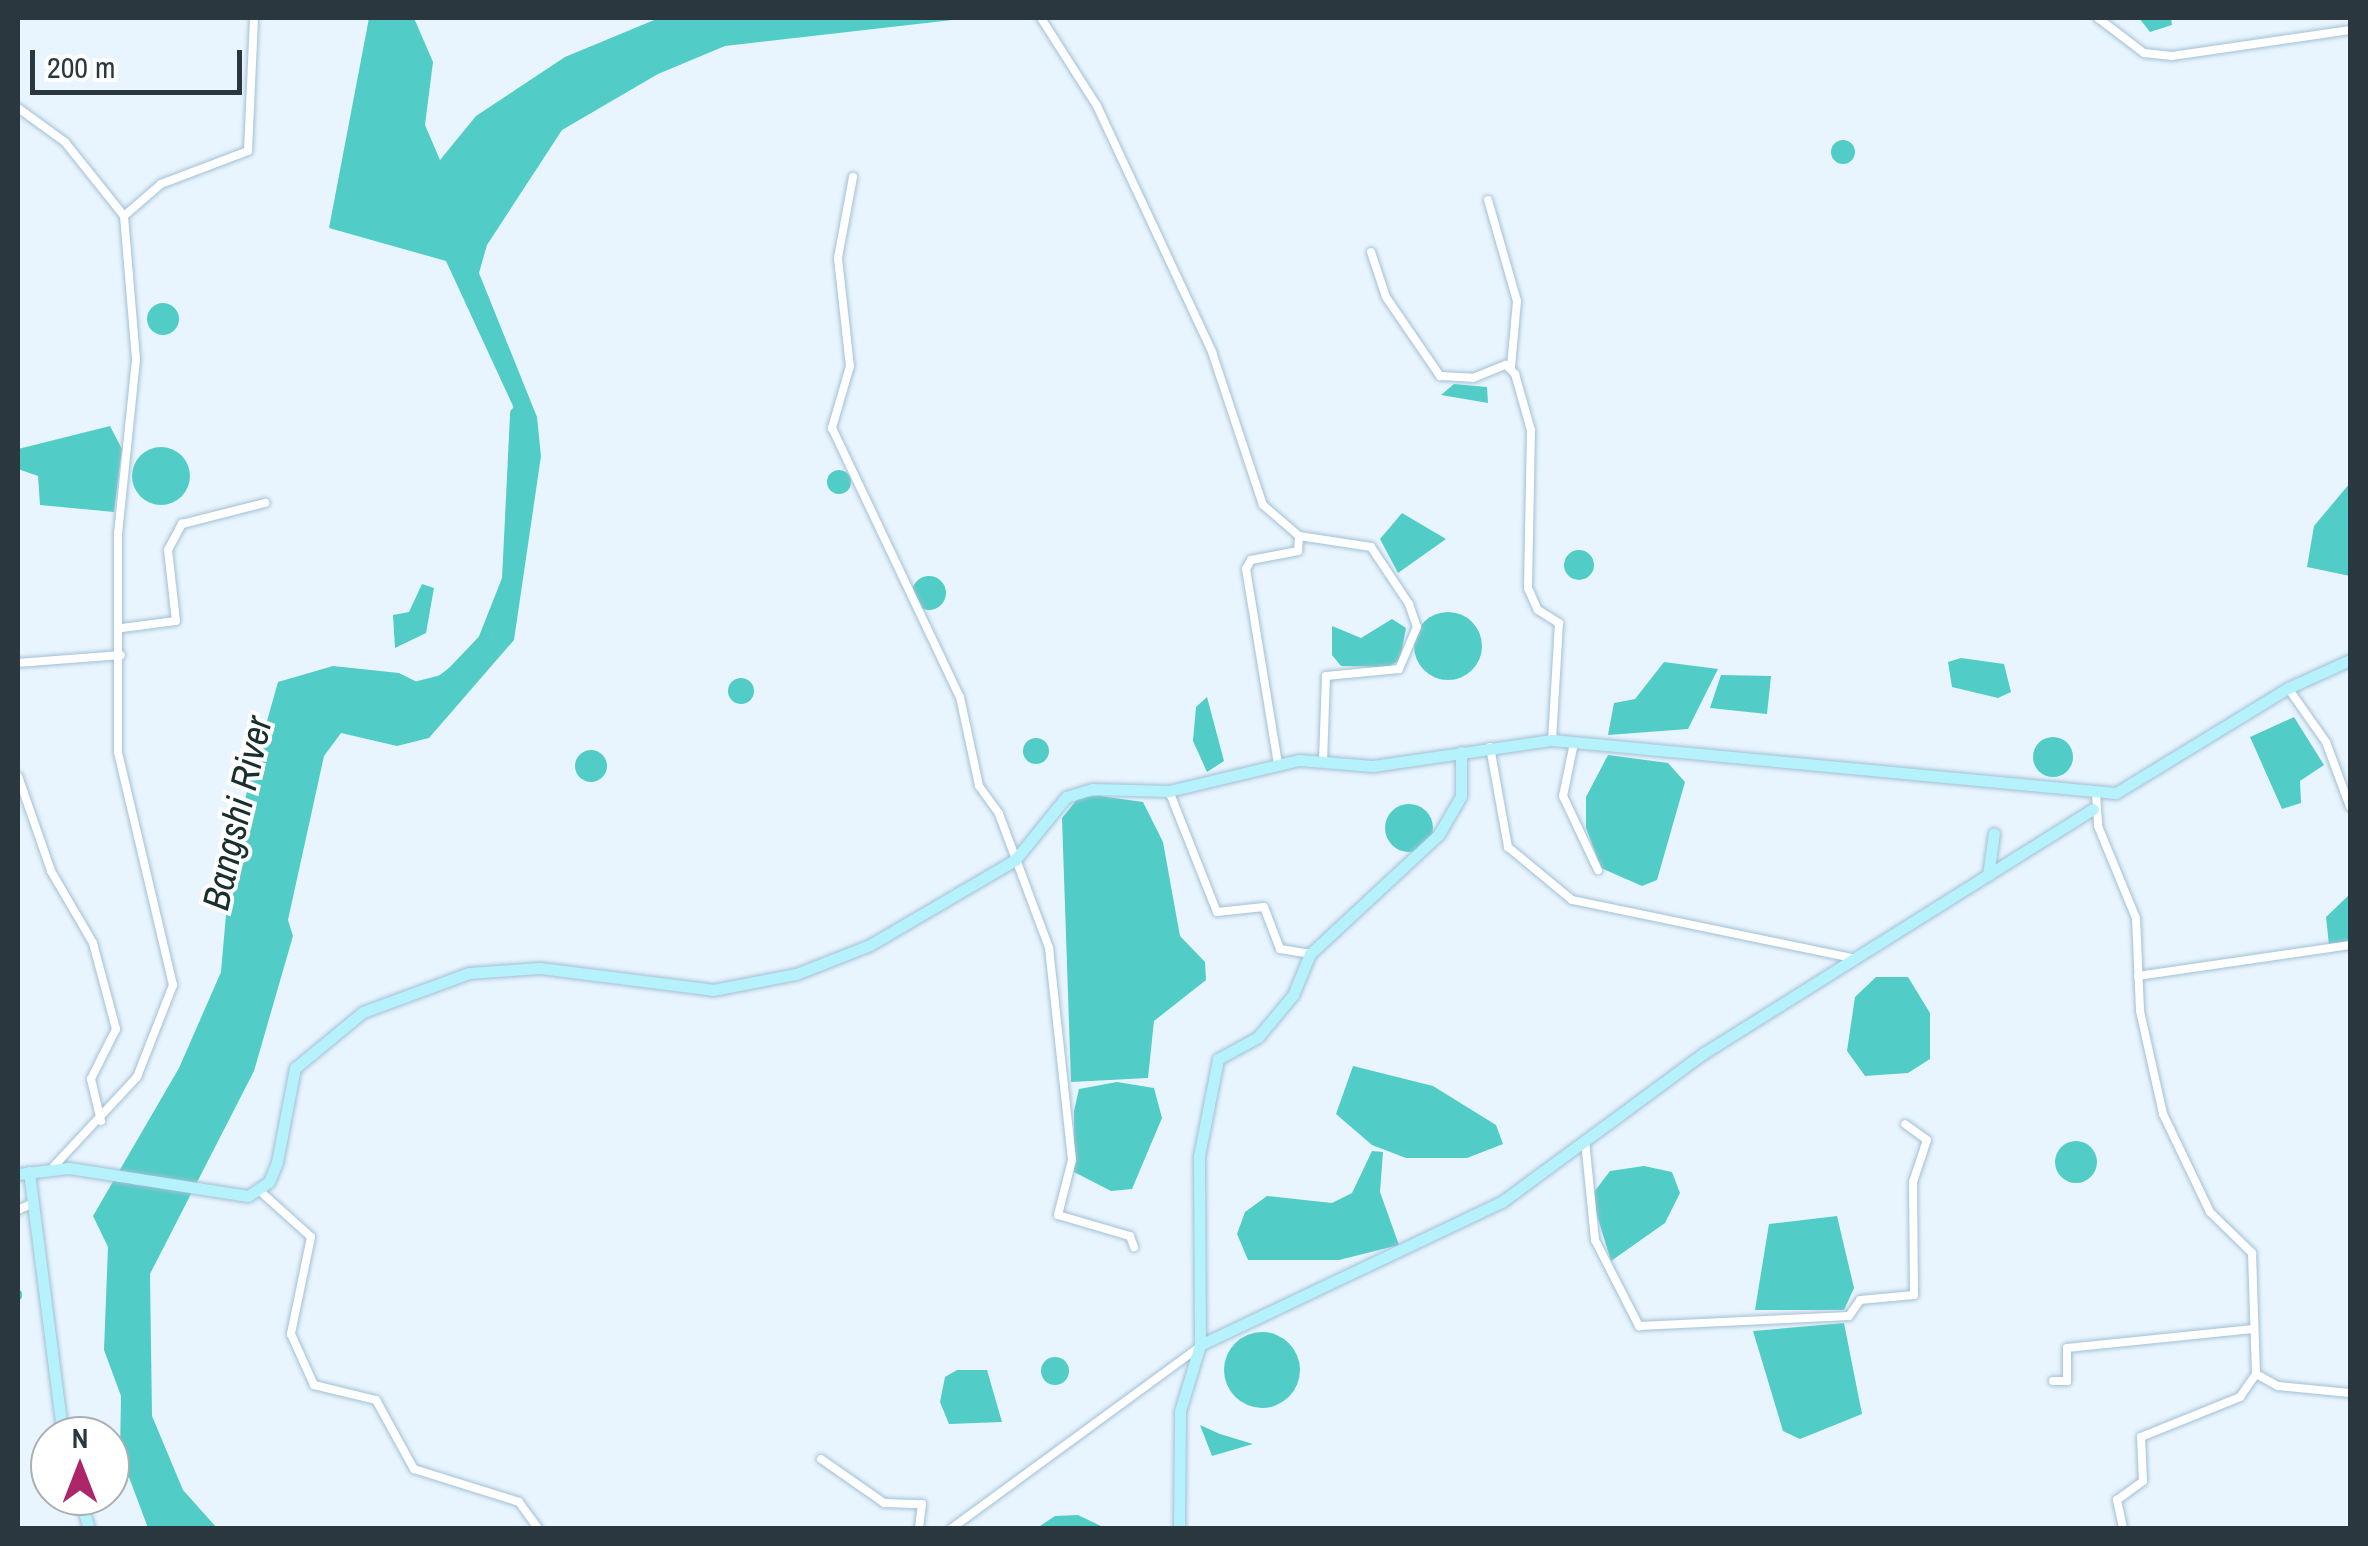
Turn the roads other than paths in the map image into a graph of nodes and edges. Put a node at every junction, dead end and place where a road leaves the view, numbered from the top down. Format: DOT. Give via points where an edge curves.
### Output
graph roads {
  1 [pos="254,18"];
  2 [pos="1041,18"];
  3 [pos="1052,18"];
  4 [pos="2098,18"];
  5 [pos="1049,28"];
  6 [pos="2350,30"];
  7 [pos="18,108"];
  8 [pos="853,177"];
  9 [pos="1488,200"];
  10 [pos="124,216"];
  11 [pos="1371,252"];
  12 [pos="1511,368"];
  13 [pos="265,502"];
  14 [pos="1299,536"];
  15 [pos="122,628"];
  16 [pos="121,654"];
  17 [pos="2350,660"];
  18 [pos="18,663"];
  19 [pos="2288,688"];
  20 [pos="1552,740"];
  21 [pos="1574,743"];
  22 [pos="1490,747"];
  23 [pos="1460,752"];
  24 [pos="1323,760"];
  25 [pos="1278,764"];
  26 [pos="18,776"];
  27 [pos="1169,791"];
  28 [pos="2096,794"];
  29 [pos="2350,807"];
  30 [pos="2093,810"];
  31 [pos="1994,833"];
  32 [pos="1016,860"];
  33 [pos="1598,870"];
  34 [pos="1988,875"];
  35 [pos="2350,945"];
  36 [pos="1310,954"];
  37 [pos="1851,958"];
  38 [pos="2138,976"];
  39 [pos="101,1121"];
  40 [pos="1905,1124"];
  41 [pos="1585,1140"];
  42 [pos="54,1166"];
  43 [pos="23,1172"];
  44 [pos="261,1192"];
  45 [pos="33,1203"];
  46 [pos="18,1210"];
  47 [pos="1134,1247"];
  48 [pos="2253,1329"];
  49 [pos="1199,1347"];
  50 [pos="2256,1374"];
  51 [pos="2053,1382"];
  52 [pos="2350,1393"];
  53 [pos="60,1416"];
  54 [pos="821,1460"];
  55 [pos="968,1524"];
  56 [pos="538,1528"];
  57 [pos="920,1528"];
  58 [pos="952,1528"];
  59 [pos="1180,1528"];
  60 [pos="2123,1528"];
  1 -- 10 [label="street" via="248,151 160,184"];
  2 -- 5 [label="street"];
  3 -- 5 [label="street"];
  4 -- 6 [label="street" via="2144,53 2172,56"];
  5 -- 14 [label="street" via="1097,106 1212,352 1256,493"];
  7 -- 10 [label="street" via="65,142"];
  8 -- 32 [label="street" via="838,258 850,366 832,428 960,697 978,786"];
  9 -- 12 [label="street" via="1517,301"];
  10 -- 15 [label="street" via="136,359 118,534"];
  11 -- 12 [label="street" via="1386,297 1440,376"];
  12 -- 20 [label="street" via="1530,430 1528,588 1538,610 1560,623"];
  13 -- 15 [label="street" via="182,524 168,550 176,621"];
  14 -- 24 [label="street" via="1371,547 1417,627 1399,669 1326,676"];
  14 -- 25 [label="street" via="1298,551 1251,560 1246,570"];
  15 -- 16 [label="street"];
  16 -- 18 [label="street"];
  16 -- 39 [label="street" via="118,752 173,984 137,1077"];
  17 -- 19 [label="street"];
  19 -- 28 [label="street" via="2140,781"];
  19 -- 29 [label="street" via="2326,742"];
  20 -- 21 [label="street"];
  20 -- 22 [label="street"];
  21 -- 28 [label="street" via="1794,768 1910,768"];
  21 -- 33 [label="street" via="1562,796"];
  22 -- 23 [label="street"];
  22 -- 37 [label="street" via="1508,847 1572,900"];
  23 -- 24 [label="street" via="1373,766"];
  23 -- 36 [label="street" via="1461,796 1439,834"];
  24 -- 25 [label="street"];
  25 -- 27 [label="street"];
  26 -- 39 [label="street" via="51,870 93,943 116,1029 91,1078"];
  27 -- 32 [label="street" via="1066,797"];
  27 -- 36 [label="street" via="1218,912 1264,907 1280,950"];
  28 -- 30 [label="street"];
  30 -- 34 [label="street"];
  30 -- 38 [label="street" via="2136,918"];
  31 -- 34 [label="street"];
  32 -- 44 [label="street" via="870,945 754,986 654,989 540,968 440,979 336,1028 294,1068 277,1162"];
  32 -- 47 [label="street" via="1060,994 1072,1160 1058,1216 1130,1236"];
  34 -- 37 [label="street"];
  35 -- 38 [label="street"];
  36 -- 49 [label="street" via="1286,1006 1258,1037 1223,1052 1212,1080 1199,1156"];
  37 -- 41 [label="street"];
  38 -- 48 [label="street" via="2162,1114 2210,1212 2252,1253"];
  39 -- 42 [label="street"];
  40 -- 41 [label="street" via="1927,1140 1913,1182 1914,1296 1860,1300 1850,1316 1644,1326 1595,1240"];
  41 -- 49 [label="street" via="1467,1220 1322,1280"];
  42 -- 43 [label="street"];
  42 -- 44 [label="street"];
  43 -- 45 [label="street"];
  44 -- 56 [label="street" via="311,1236 291,1334 314,1385 376,1400 429,1480 518,1502"];
  45 -- 46 [label="street"];
  45 -- 53 [label="street"];
  48 -- 50 [label="street"];
  48 -- 51 [label="street" via="2067,1348 2067,1380"];
  49 -- 55 [label="street"];
  49 -- 59 [label="street" via="1180,1411"];
  50 -- 52 [label="street" via="2278,1386"];
  50 -- 60 [label="street" via="2240,1397 2141,1436 2143,1480 2117,1500"];
  54 -- 57 [label="street" via="884,1504 922,1504"];
  55 -- 58 [label="street"];
}
